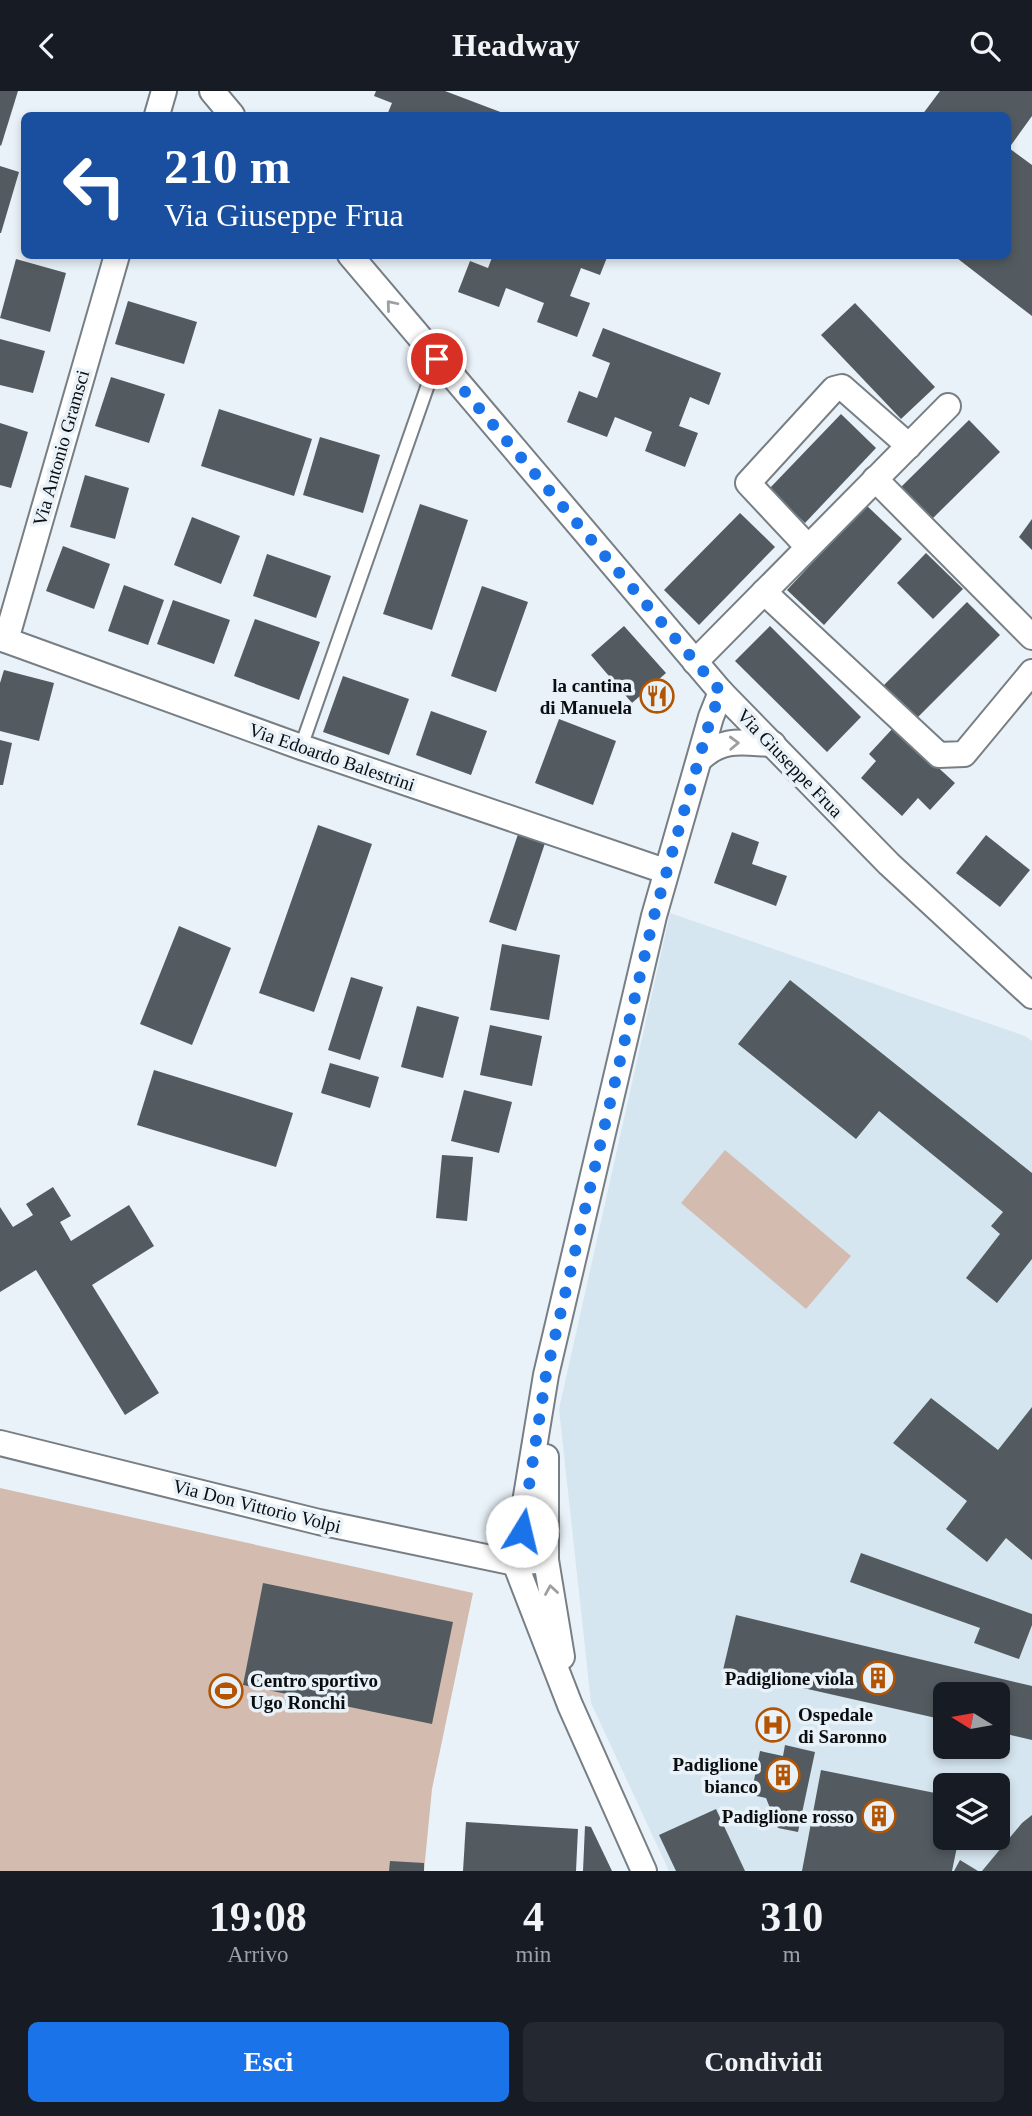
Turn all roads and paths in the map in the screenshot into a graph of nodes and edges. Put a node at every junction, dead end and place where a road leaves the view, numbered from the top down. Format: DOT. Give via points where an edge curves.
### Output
graph roads {
  1 [pos="164,91"];
  2 [pos="212,91"];
  3 [pos="158,112"];
  4 [pos="230,112"];
  5 [pos="116,259"];
  6 [pos="352,259"];
  7 [pos="437,359"];
  8 [pos="948,406"];
  9 [pos="909,446"];
  10 [pos="876,479"];
  11 [pos="808,547"];
  12 [pos="764,592"];
  13 [pos="1032,637"];
  14 [pos="3,639"];
  15 [pos="695,662"];
  16 [pos="1032,672"];
  17 [pos="721,692"];
  18 [pos="773,744"];
  19 [pos="301,747"];
  20 [pos="701,758"];
  21 [pos="665,871"];
  22 [pos="1032,996"];
  23 [pos="546,1375"];
  24 [pos="0,1443"];
  25 [pos="546,1559"];
  26 [pos="514,1563"];
  27 [pos="570,1706"];
  28 [pos="644,1871"];
  1 -- 3 [label="street"];
  2 -- 4 [label="street"];
  5 -- 14 [label="street, Via Antonio Gramsci"];
  7 -- 6 [label="street, Via Giuseppe Frua, one-way"];
  7 -- 15 [label="street, Via Giuseppe Frua"];
  7 -- 19 [label="lane"];
  8 -- 9 [label="street"];
  9 -- 10 [label="street"];
  9 -- 11 [label="street" via="842,387 834,389 748,483"];
  10 -- 11 [label="street"];
  10 -- 13 [label="street"];
  11 -- 12 [label="street"];
  12 -- 15 [label="street"];
  12 -- 16 [label="street" via="939,755 964,754"];
  14 -- 19 [label="street, Via Edoardo Balestrini"];
  15 -- 17 [label="street, Via Giuseppe Frua"];
  17 -- 18 [label="street, Via Giuseppe Frua"];
  17 -- 20 [label="street"];
  20 -- 18 [label="street, one-way" via="724,743"];
  18 -- 22 [label="street, Via Giuseppe Frua" via="890,865"];
  19 -- 21 [label="street, Via Edoardo Balestrini"];
  20 -- 21 [label="street"];
  21 -- 23 [label="street"];
  23 -- 25 [label="street"];
  23 -- 26 [label="street"];
  24 -- 26 [label="street, Via Don Vittorio Volpi" via="318,1522"];
  25 -- 26 [label="street, Via Don Vittorio Volpi"];
  27 -- 25 [label="street, one-way"];
  26 -- 27 [label="street"];
  27 -- 28 [label="street"];
}
